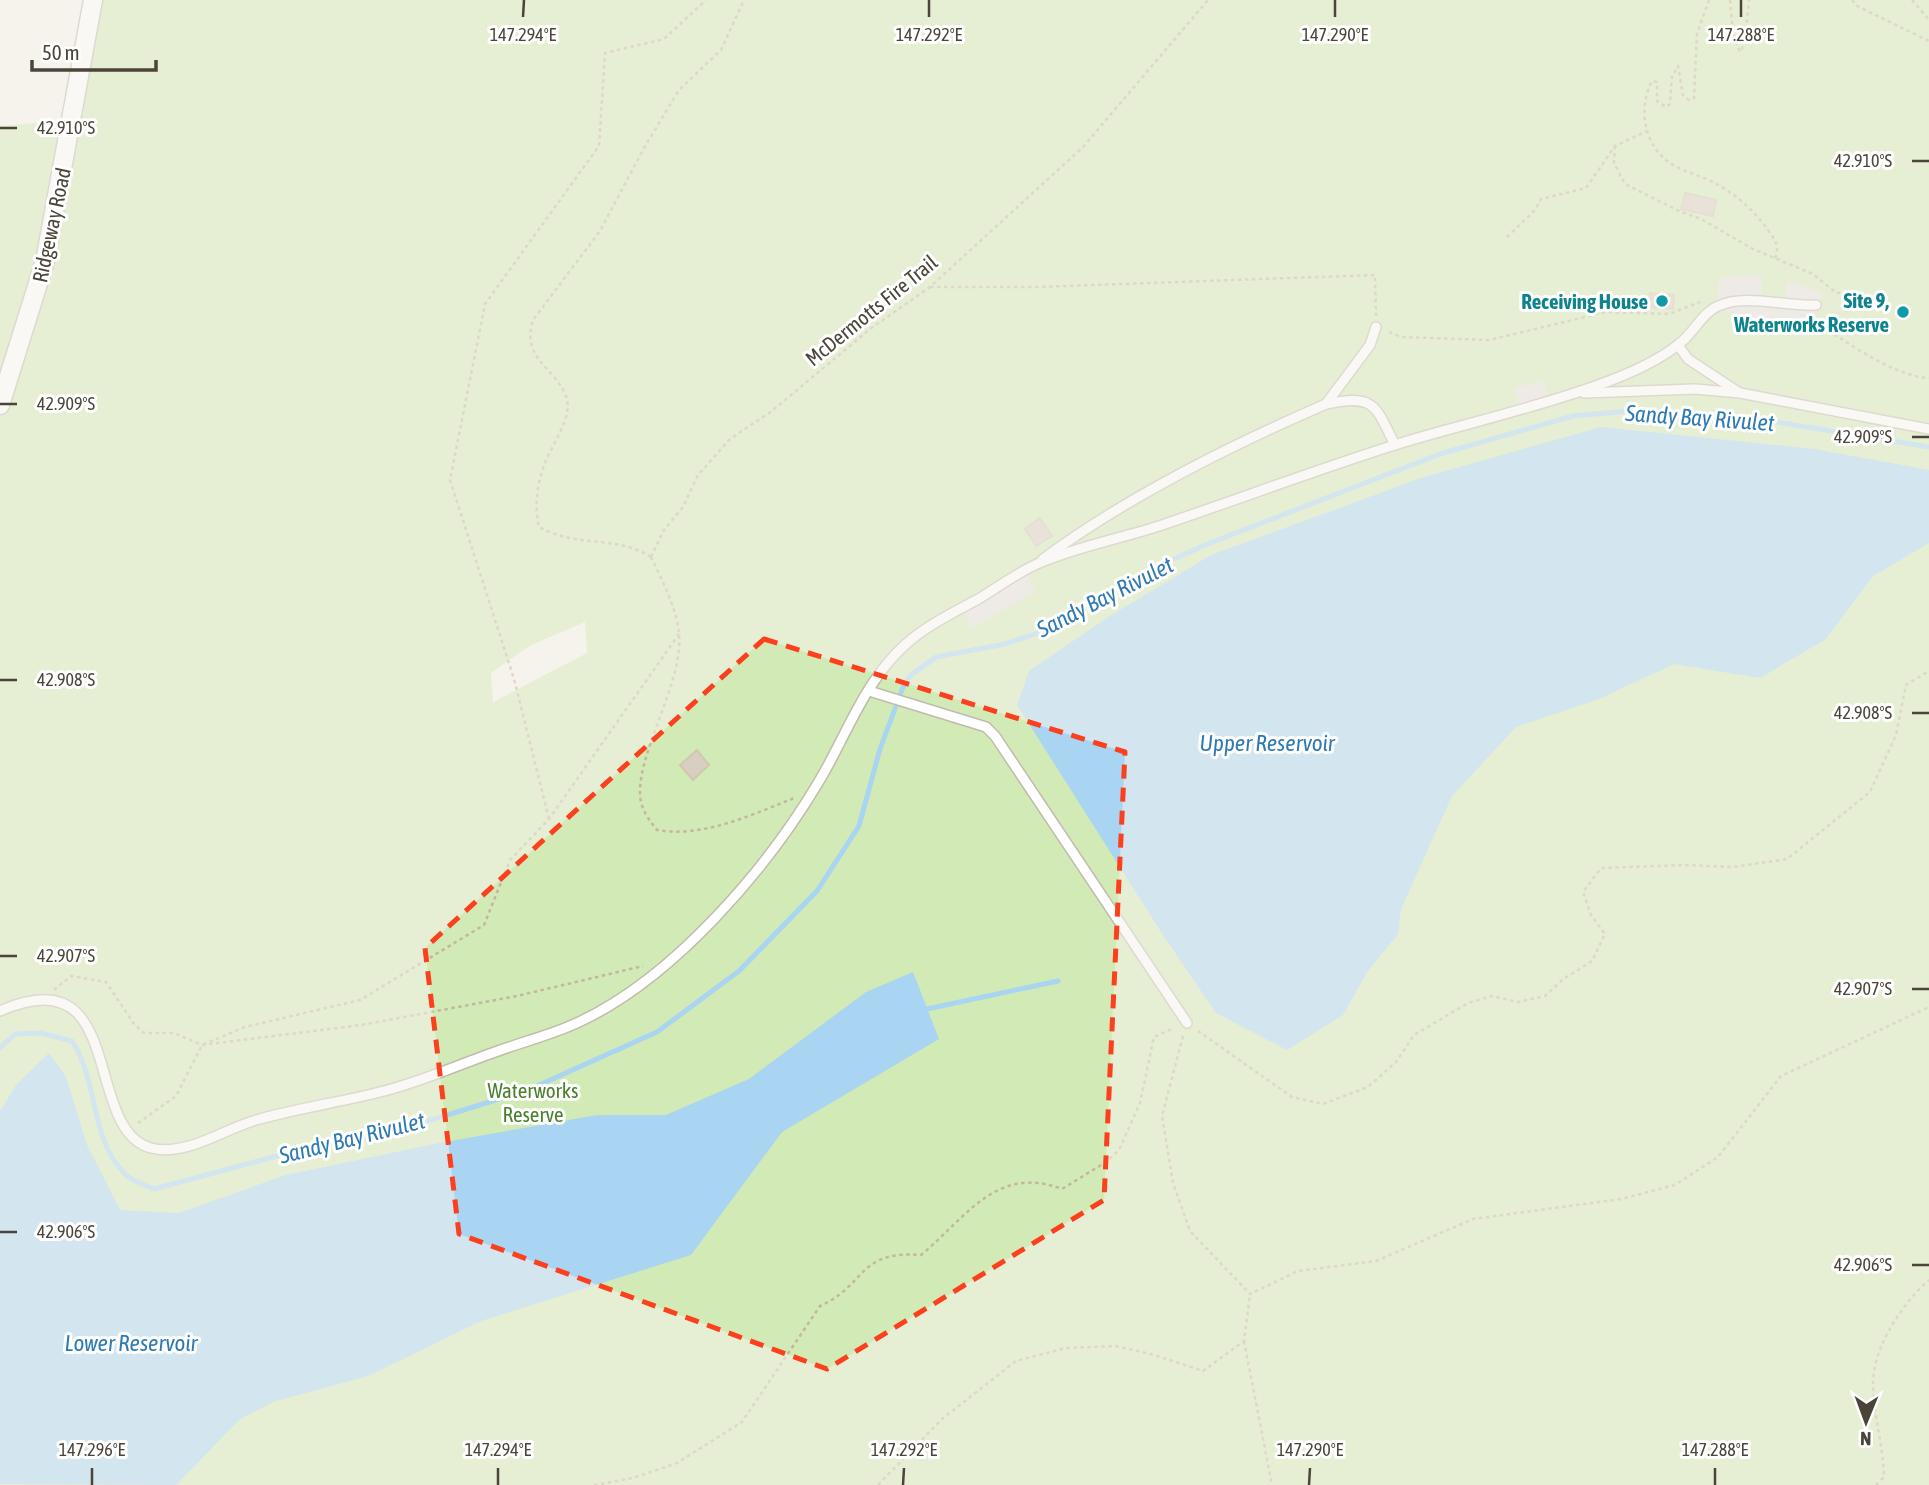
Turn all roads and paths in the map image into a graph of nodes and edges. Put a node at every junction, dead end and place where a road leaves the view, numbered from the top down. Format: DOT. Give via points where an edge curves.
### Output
graph roads {
  1 [pos="93,0"];
  2 [pos="706,0"];
  3 [pos="744,0"];
  4 [pos="1208,0"];
  5 [pos="1709,0"];
  6 [pos="1730,0"];
  7 [pos="1749,0"];
  8 [pos="1852,0"];
  9 [pos="1912,0"];
  10 [pos="1929,20"];
  11 [pos="1929,41"];
  12 [pos="1647,131"];
  13 [pos="1615,146"];
  14 [pos="1507,237"];
  15 [pos="1775,259"];
  16 [pos="930,287"];
  17 [pos="1701,302"];
  18 [pos="1884,302"];
  19 [pos="1815,304"];
  20 [pos="1791,306"];
  21 [pos="1376,327"];
  22 [pos="1678,345"];
  23 [pos="1929,378"];
  24 [pos="1574,393"];
  25 [pos="1740,393"];
  26 [pos="1326,404"];
  27 [pos="0,405"];
  28 [pos="1929,429"];
  29 [pos="1395,445"];
  30 [pos="651,557"];
  31 [pos="1039,563"];
  32 [pos="680,634"];
  33 [pos="1929,671"];
  34 [pos="869,691"];
  35 [pos="814,790"];
  36 [pos="550,819"];
  37 [pos="670,959"];
  38 [pos="41,1000"];
  39 [pos="1929,1007"];
  40 [pos="0,1011"];
  41 [pos="1187,1023"];
  42 [pos="202,1045"];
  43 [pos="127,1132"];
  44 [pos="1929,1280"];
  45 [pos="1250,1294"];
  46 [pos="1244,1340"];
  47 [pos="594,1485"];
  48 [pos="878,1485"];
  49 [pos="1272,1485"];
  50 [pos="1876,1485"];
  1 -- 27 [label="street, Ridgeway Road" via="45,261"];
  2 -- 36 [label="path" via="664,39 605,53 599,146 485,304 450,480 514,679"];
  3 -- 30 [label="path" via="721,50 679,90 600,231 533,320 528,336 538,360 566,396 567,407 544,464 535,509 539,527 560,538 611,543"];
  4 -- 16 [label="path, McDermotts Fire Trail" via="1083,147"];
  5 -- 12 [label="path" via="1697,34 1694,98 1683,95 1678,66 1666,107 1657,101 1657,82 1652,81 1643,101"];
  6 -- 7 [label="path" via="1740,52"];
  8 -- 11 [label="path"];
  9 -- 10 [label="path"];
  12 -- 13 [label="path"];
  12 -- 15 [label="path" via="1673,165 1718,184 1751,209 1775,241"];
  13 -- 14 [label="path" via="1587,188 1541,199 1535,211"];
  13 -- 15 [label="path" via="1614,163 1625,184"];
  15 -- 18 [label="path" via="1813,274 1835,292"];
  16 -- 21 [label="path" via="1375,275"];
  16 -- 30 [label="path, McDermotts Fire Trail" via="730,439 698,475"];
  17 -- 21 [label="path" via="1669,314 1606,312 1489,340 1401,337"];
  19 -- 20 [label="lane"];
  20 -- 22 [label="lane" via="1744,301 1715,307"];
  20 -- 23 [label="path" via="1870,355 1913,377"];
  21 -- 26 [label="lane" via="1370,345"];
  22 -- 24 [label="lane" via="1608,382"];
  22 -- 25 [label="lane" via="1688,359"];
  24 -- 25 [label="lane" via="1695,389"];
  24 -- 29 [label="lane"];
  25 -- 28 [label="lane"];
  26 -- 29 [label="lane" via="1368,401"];
  26 -- 31 [label="lane" via="1135,499"];
  29 -- 31 [label="lane"];
  30 -- 32 [label="path"];
  31 -- 34 [label="lane" via="904,646"];
  32 -- 35 [label="path" via="640,799 645,816 657,830 675,834 703,829"];
  32 -- 36 [label="path"];
  33 -- 41 [label="path" via="1906,685 1896,735 1870,792 1821,834 1787,859 1733,867 1601,868 1583,892 1591,915 1605,934 1592,961 1545,996 1518,1002 1492,996 1468,1003 1414,1035 1396,1062 1368,1087 1323,1104 1292,1097"];
  34 -- 35 [label="lane"];
  34 -- 41 [label="lane" via="986,727 995,736"];
  35 -- 37 [label="lane" via="734,896"];
  36 -- 42 [label="path" via="510,860 484,925 360,1000 245,1027"];
  37 -- 42 [label="path" via="517,996 387,1020"];
  37 -- 43 [label="lane" via="581,1021 386,1090 293,1109 174,1149 146,1146"];
  38 -- 40 [label="lane"];
  38 -- 42 [label="path" via="71,976 106,982 144,1033 174,1033"];
  38 -- 43 [label="lane" via="61,1004 89,1028"];
  39 -- 45 [label="path" via="1781,1076 1718,1157 1675,1185 1621,1199 1473,1219 1376,1261 1298,1271"];
  41 -- 45 [label="path" via="1162,1116 1173,1183 1190,1231"];
  41 -- 47 [label="path" via="1154,1037 1140,1103 1119,1150 1106,1162 1062,1189 1025,1180 1010,1185 972,1207 921,1255 892,1254 877,1261 838,1298 820,1306 742,1422 677,1463"];
  42 -- 43 [label="path" via="176,1096"];
  44 -- 50 [label="path" via="1901,1307 1881,1352 1873,1384 1884,1477"];
  45 -- 46 [label="path"];
  46 -- 48 [label="path" via="1203,1371 1115,1346 1066,1348 1016,1361 942,1419"];
  46 -- 49 [label="path"];
}
